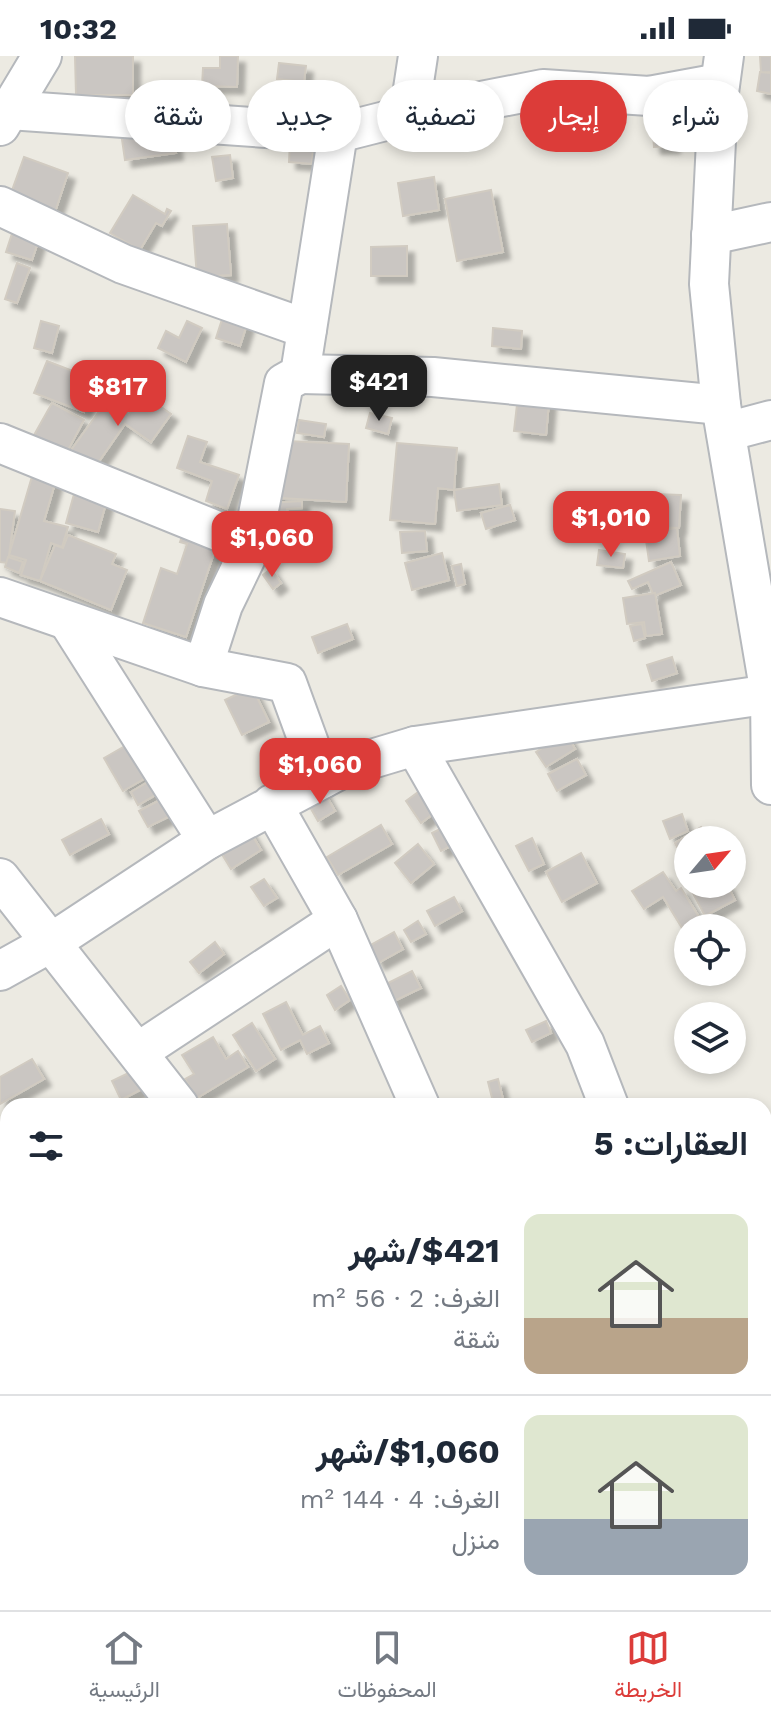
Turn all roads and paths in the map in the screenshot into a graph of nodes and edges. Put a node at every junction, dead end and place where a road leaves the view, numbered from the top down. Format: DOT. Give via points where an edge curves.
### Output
graph roads {
  1 [pos="42,56"];
  2 [pos="418,56"];
  3 [pos="722,70"];
  4 [pos="414,80"];
  5 [pos="504,97"];
  6 [pos="5,118"];
  7 [pos="247,129"];
  8 [pos="335,152"];
  9 [pos="0,206"];
  10 [pos="771,222"];
  11 [pos="711,235"];
  12 [pos="307,329"];
  13 [pos="300,374"];
  14 [pos="723,419"];
  15 [pos="771,420"];
  16 [pos="0,443"];
  17 [pos="252,545"];
  18 [pos="0,597"];
  19 [pos="68,621"];
  20 [pos="203,667"];
  21 [pos="771,694"];
  22 [pos="415,746"];
  23 [pos="322,779"];
  24 [pos="771,785"];
  25 [pos="272,804"];
  26 [pos="207,840"];
  27 [pos="0,878"];
  28 [pos="338,920"];
  29 [pos="52,942"];
  30 [pos="0,971"];
  31 [pos="138,1052"];
  32 [pos="173,1098"];
  33 [pos="416,1098"];
  34 [pos="606,1098"];
  1 -- 6 [label="street"];
  2 -- 4 [label="street"];
  3 -- 5 [label="street" via="649,96 543,89"];
  3 -- 11 [label="street"];
  6 -- 7 [label="street"];
  8 -- 12 [label="street"];
  9 -- 12 [label="street" via="123,264"];
  10 -- 11 [label="street"];
  11 -- 14 [label="street" via="709,284"];
  12 -- 13 [label="street"];
  13 -- 14 [label="street" via="433,377"];
  13 -- 17 [label="street" via="284,383"];
  14 -- 15 [label="street"];
  14 -- 21 [label="street"];
  16 -- 17 [label="street"];
  17 -- 20 [label="street" via="223,605"];
  18 -- 19 [label="street"];
  19 -- 20 [label="street"];
  19 -- 26 [label="street"];
  20 -- 23 [label="street" via="287,683"];
  21 -- 22 [label="street"];
  21 -- 24 [label="street"];
  22 -- 23 [label="street"];
  22 -- 34 [label="street" via="585,1044"];
  23 -- 25 [label="street"];
  25 -- 26 [label="street"];
  25 -- 28 [label="street"];
  26 -- 29 [label="street"];
  27 -- 29 [label="street"];
  28 -- 31 [label="street"];
  28 -- 33 [label="street"];
  29 -- 30 [label="street"];
  29 -- 31 [label="street"];
  31 -- 32 [label="street"];
}
